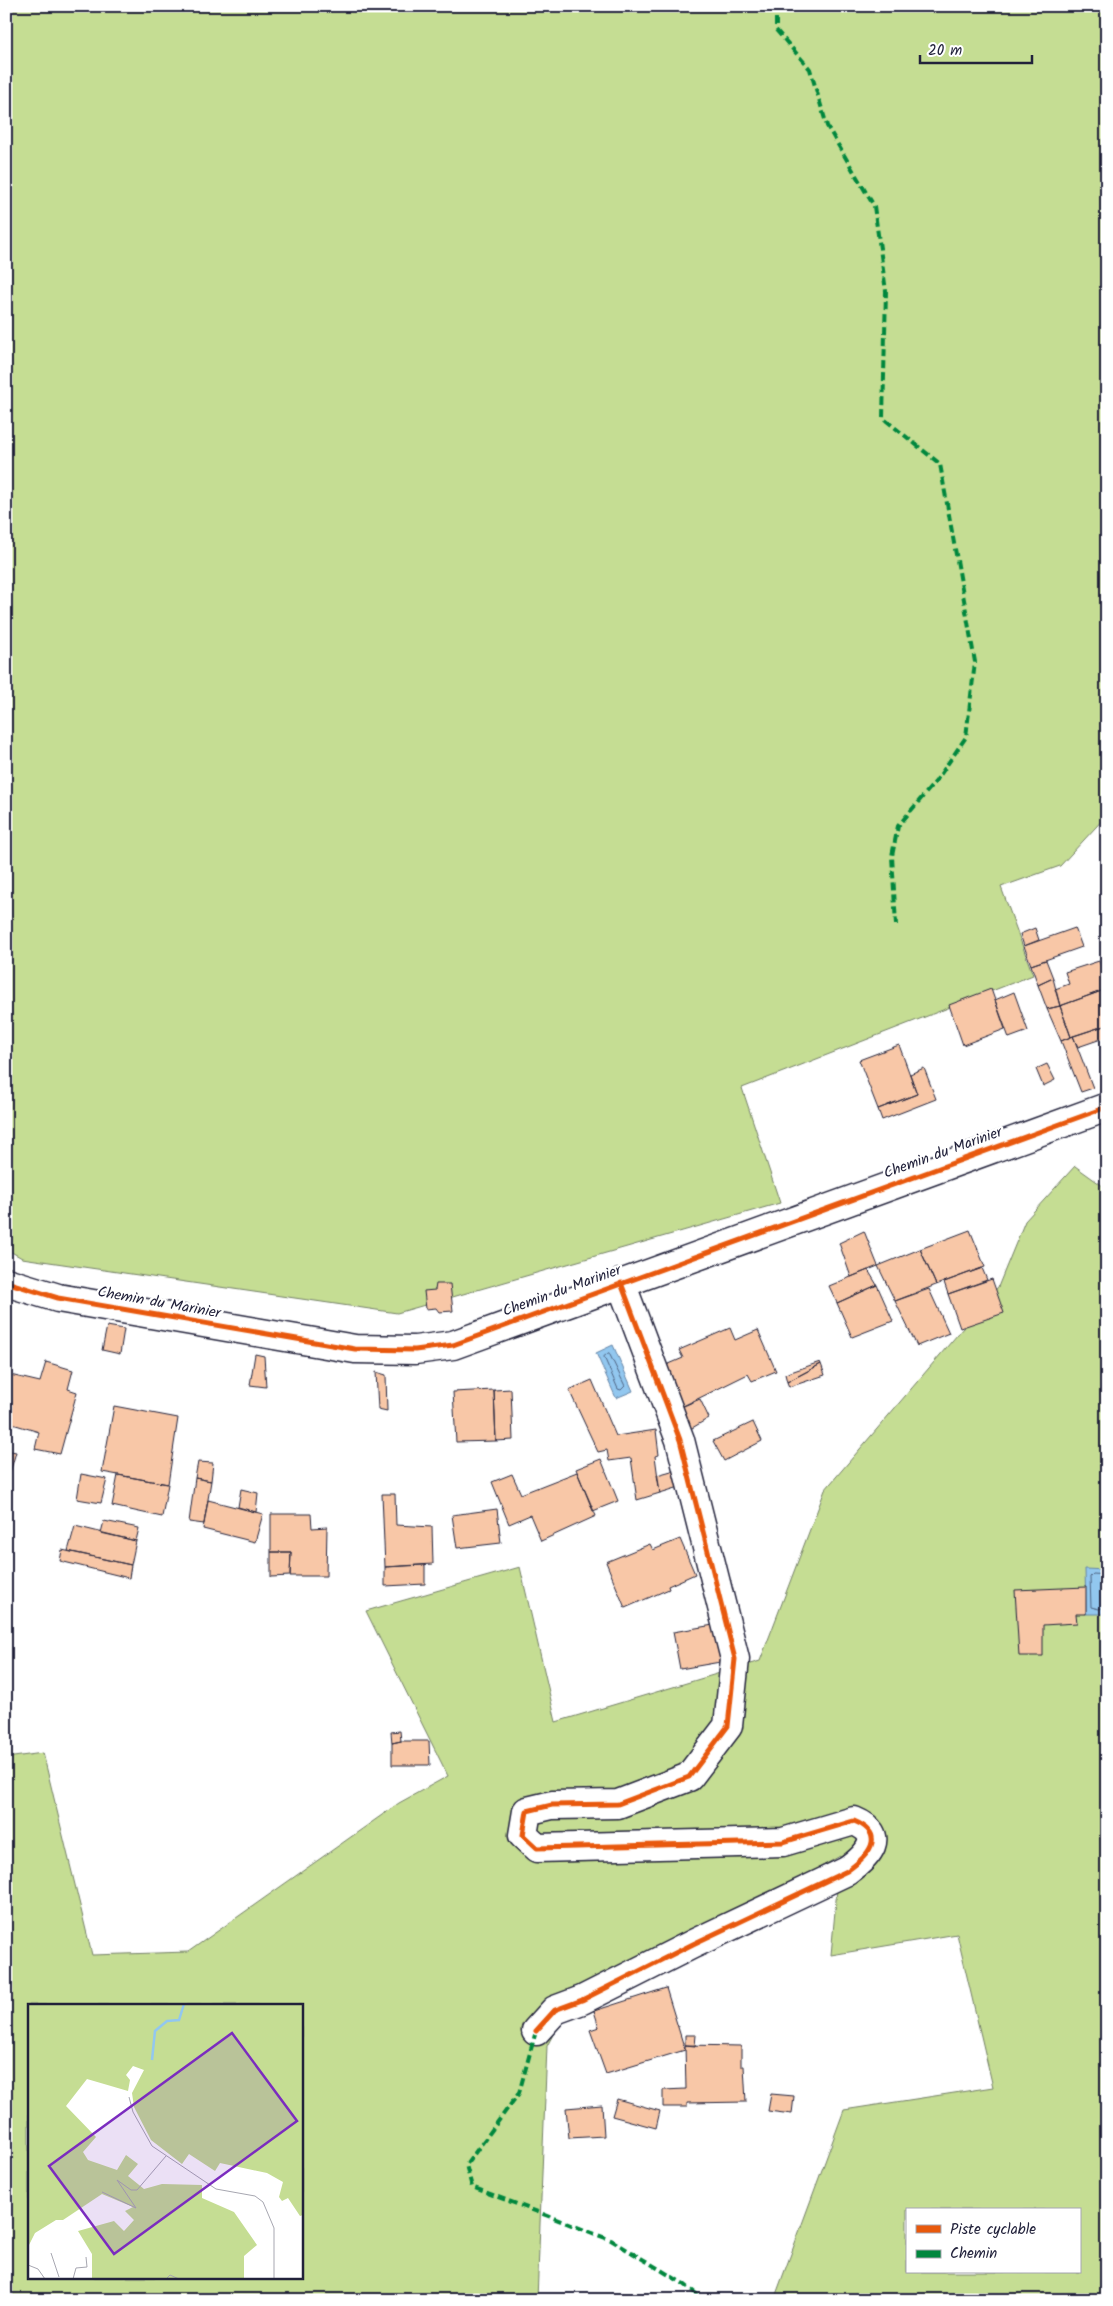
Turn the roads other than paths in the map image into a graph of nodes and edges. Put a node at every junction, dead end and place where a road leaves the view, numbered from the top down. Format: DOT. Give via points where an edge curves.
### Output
graph roads {
  1 [pos="1107,1107"];
  2 [pos="6,1282"];
  3 [pos="621,1283"];
  4 [pos="536,2031"];
  1 -- 3 [label="street, Chemin du Marinier"];
  2 -- 3 [label="street, Chemin du Marinier" via="58,1298 355,1349 415,1350 453,1345"];
  3 -- 4 [label="street" via="680,1440 735,1659 728,1726 690,1777 618,1804 552,1805 527,1811 523,1835 537,1848 783,1842 854,1821 872,1834 872,1845 847,1871 556,2010"];
}
